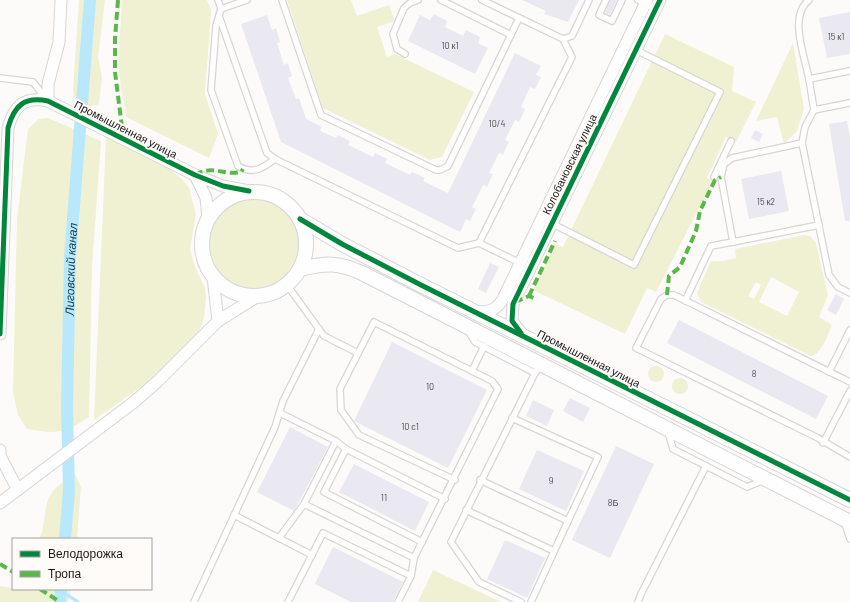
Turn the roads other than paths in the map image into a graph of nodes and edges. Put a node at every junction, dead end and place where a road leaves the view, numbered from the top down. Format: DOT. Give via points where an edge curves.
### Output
graph roads {
  1 [pos="61,0"];
  2 [pos="218,0"];
  3 [pos="245,0"];
  4 [pos="282,0"];
  5 [pos="418,0"];
  6 [pos="441,0"];
  7 [pos="482,0"];
  8 [pos="589,0"];
  9 [pos="606,0"];
  10 [pos="622,0"];
  11 [pos="809,0"];
  12 [pos="643,1"];
  13 [pos="658,4"];
  14 [pos="221,9"];
  15 [pos="219,16"];
  16 [pos="519,18"];
  17 [pos="511,35"];
  18 [pos="563,39"];
  19 [pos="626,44"];
  20 [pos="636,50"];
  21 [pos="405,54"];
  22 [pos="850,71"];
  23 [pos="0,78"];
  24 [pos="809,79"];
  25 [pos="48,101"];
  26 [pos="850,103"];
  27 [pos="814,110"];
  28 [pos="731,142"];
  29 [pos="802,144"];
  30 [pos="275,159"];
  31 [pos="723,163"];
  32 [pos="4,164"];
  33 [pos="196,175"];
  34 [pos="714,177"];
  35 [pos="249,191"];
  36 [pos="208,218"];
  37 [pos="300,220"];
  38 [pos="547,221"];
  39 [pos="819,225"];
  40 [pos="733,242"];
  41 [pos="479,243"];
  42 [pos="525,265"];
  43 [pos="300,269"];
  44 [pos="213,277"];
  45 [pos="287,285"];
  46 [pos="850,293"];
  47 [pos="258,296"];
  48 [pos="685,301"];
  49 [pos="472,310"];
  50 [pos="218,321"];
  51 [pos="466,326"];
  52 [pos="319,328"];
  53 [pos="850,330"];
  54 [pos="0,334"];
  55 [pos="523,336"];
  56 [pos="484,346"];
  57 [pos="358,353"];
  58 [pos="539,370"];
  59 [pos="472,371"];
  60 [pos="829,372"];
  61 [pos="850,382"];
  62 [pos="850,391"];
  63 [pos="280,413"];
  64 [pos="512,418"];
  65 [pos="668,430"];
  66 [pos="336,441"];
  67 [pos="823,443"];
  68 [pos="346,449"];
  69 [pos="0,450"];
  70 [pos="0,456"];
  71 [pos="850,457"];
  72 [pos="706,466"];
  73 [pos="766,479"];
  74 [pos="454,480"];
  75 [pos="480,480"];
  76 [pos="18,490"];
  77 [pos="445,499"];
  78 [pos="850,500"];
  79 [pos="0,503"];
  80 [pos="304,504"];
  81 [pos="466,510"];
  82 [pos="234,515"];
  83 [pos="568,521"];
  84 [pos="847,521"];
  85 [pos="279,538"];
  86 [pos="850,539"];
  87 [pos="422,542"];
  88 [pos="554,551"];
  89 [pos="312,555"];
  90 [pos="414,558"];
  91 [pos="411,576"];
  92 [pos="194,602"];
  93 [pos="288,602"];
  94 [pos="398,602"];
  95 [pos="521,602"];
  96 [pos="531,602"];
  97 [pos="638,602"];
  1 -- 25 [label="street" via="59,42 48,84"];
  2 -- 14 [label="lane"];
  3 -- 14 [label="lane"];
  4 -- 17 [label="lane" via="321,115 436,170 448,166"];
  5 -- 21 [label="lane" via="404,8 392,34 397,49"];
  6 -- 17 [label="lane"];
  7 -- 16 [label="lane"];
  8 -- 18 [label="lane" via="572,36"];
  9 -- 10 [label="lane" via="599,15 612,21"];
  11 -- 24 [label="lane" via="803,4 798,25"];
  12 -- 13 [label="lane"];
  12 -- 19 [label="street, Колобановская улица"];
  13 -- 20 [label="street, Колобановская улица"];
  14 -- 15 [label="lane"];
  15 -- 30 [label="lane" via="263,145 267,153"];
  15 -- 30 [label="lane" via="211,90 238,166 257,171"];
  16 -- 17 [label="lane"];
  16 -- 18 [label="lane"];
  18 -- 41 [label="lane" via="572,57"];
  19 -- 20 [label="lane"];
  19 -- 38 [label="street, Колобановская улица"];
  20 -- 38 [label="street, Колобановская улица"];
  20 -- 38 [label="lane" via="720,92 634,265"];
  22 -- 24 [label="lane"];
  23 -- 25 [label="lane" via="33,82"];
  24 -- 27 [label="lane"];
  25 -- 32 [label="street" via="39,99 24,102 13,113 8,128"];
  25 -- 33 [label="street, Промышленная улица"];
  26 -- 27 [label="lane"];
  27 -- 29 [label="lane" via="805,127"];
  28 -- 31 [label="lane"];
  29 -- 31 [label="lane" via="732,158"];
  29 -- 39 [label="lane"];
  30 -- 41 [label="lane" via="458,248"];
  31 -- 34 [label="lane"];
  31 -- 40 [label="lane" via="721,177"];
  32 -- 54 [label="street"];
  33 -- 35 [label="street, Промышленная улица" via="223,186"];
  33 -- 36 [label="street" via="206,198"];
  35 -- 36 [label="street" via="230,197"];
  35 -- 37 [label="street" via="279,198 288,204"];
  36 -- 44 [label="street" via="202,248 207,268"];
  37 -- 43 [label="street" via="306,239 304,260"];
  37 -- 49 [label="street, Промышленная улица"];
  38 -- 42 [label="street, Колобановская улица"];
  39 -- 40 [label="lane"];
  39 -- 46 [label="lane" via="830,275 838,287"];
  40 -- 48 [label="lane" via="711,246"];
  41 -- 42 [label="lane"];
  42 -- 49 [label="street, Колобановская улица" via="498,307 485,312"];
  42 -- 55 [label="street, Колобановская улица" via="511,313 515,326"];
  43 -- 45 [label="street"];
  43 -- 51 [label="street" via="330,263 346,266"];
  44 -- 47 [label="street" via="229,290 248,296"];
  44 -- 50 [label="street"];
  45 -- 47 [label="street"];
  45 -- 52 [label="lane"];
  47 -- 50 [label="street"];
  48 -- 60 [label="lane"];
  48 -- 67 [label="lane" via="674,295 667,295 661,299 636,348 818,438"];
  49 -- 55 [label="street, Промышленная улица"];
  50 -- 76 [label="street" via="158,381"];
  51 -- 56 [label="lane" via="475,342"];
  51 -- 58 [label="street"];
  52 -- 57 [label="lane" via="324,336"];
  52 -- 63 [label="lane" via="283,401"];
  53 -- 60 [label="lane"];
  55 -- 78 [label="street, Промышленная улица"];
  56 -- 58 [label="lane"];
  56 -- 59 [label="lane"];
  57 -- 59 [label="lane" via="374,322"];
  57 -- 74 [label="lane" via="340,389 341,410 359,435"];
  58 -- 64 [label="lane"];
  58 -- 65 [label="street"];
  59 -- 74 [label="lane" via="492,381 498,389"];
  60 -- 61 [label="lane"];
  62 -- 67 [label="lane"];
  63 -- 66 [label="lane"];
  63 -- 82 [label="lane"];
  64 -- 75 [label="lane"];
  64 -- 83 [label="lane" via="598,457"];
  65 -- 72 [label="lane" via="673,449"];
  65 -- 73 [label="street"];
  66 -- 68 [label="lane"];
  66 -- 80 [label="lane"];
  67 -- 71 [label="lane"];
  68 -- 77 [label="lane"];
  68 -- 87 [label="lane" via="324,492"];
  69 -- 70 [label="street"];
  70 -- 76 [label="street"];
  72 -- 73 [label="lane" via="747,487"];
  72 -- 97 [label="lane"];
  73 -- 84 [label="street"];
  74 -- 77 [label="lane"];
  75 -- 81 [label="lane"];
  75 -- 83 [label="lane"];
  76 -- 79 [label="street"];
  77 -- 87 [label="lane"];
  80 -- 85 [label="lane"];
  80 -- 90 [label="lane"];
  81 -- 88 [label="lane"];
  81 -- 95 [label="lane" via="451,542 479,582"];
  82 -- 85 [label="lane"];
  82 -- 92 [label="lane"];
  83 -- 88 [label="lane"];
  84 -- 86 [label="lane"];
  85 -- 89 [label="lane"];
  87 -- 90 [label="lane"];
  88 -- 96 [label="lane"];
  89 -- 91 [label="lane" via="323,533"];
  89 -- 93 [label="lane"];
  90 -- 91 [label="lane"];
  91 -- 94 [label="lane"];
}
